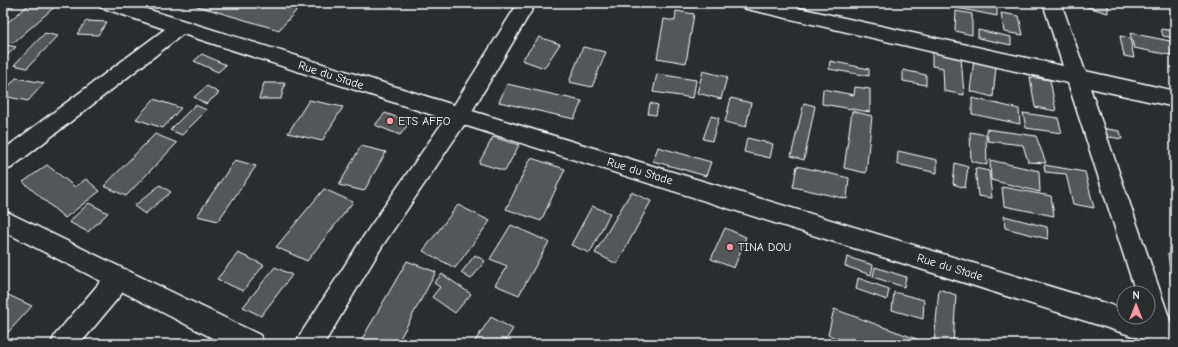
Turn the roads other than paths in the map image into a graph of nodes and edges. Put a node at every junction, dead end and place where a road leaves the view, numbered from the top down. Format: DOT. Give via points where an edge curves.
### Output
graph roads {
  1 [pos="106,3"];
  2 [pos="527,3"];
  3 [pos="747,3"];
  4 [pos="1052,3"];
  5 [pos="180,27"];
  6 [pos="1076,77"];
  7 [pos="1175,100"];
  8 [pos="458,115"];
  9 [pos="3,162"];
  10 [pos="3,220"];
  11 [pos="119,278"];
  12 [pos="1167,338"];
  13 [pos="64,344"];
  14 [pos="251,344"];
  15 [pos="308,344"];
  1 -- 5 [label="street, Rue du Stade"];
  2 -- 8 [label="street"];
  3 -- 6 [label="street"];
  4 -- 6 [label="street"];
  5 -- 8 [label="street, Rue du Stade"];
  5 -- 9 [label="street"];
  6 -- 7 [label="street"];
  6 -- 12 [label="street"];
  8 -- 12 [label="street, Rue du Stade"];
  8 -- 15 [label="street" via="373,241"];
  10 -- 11 [label="street"];
  11 -- 13 [label="street"];
  11 -- 14 [label="street"];
}
